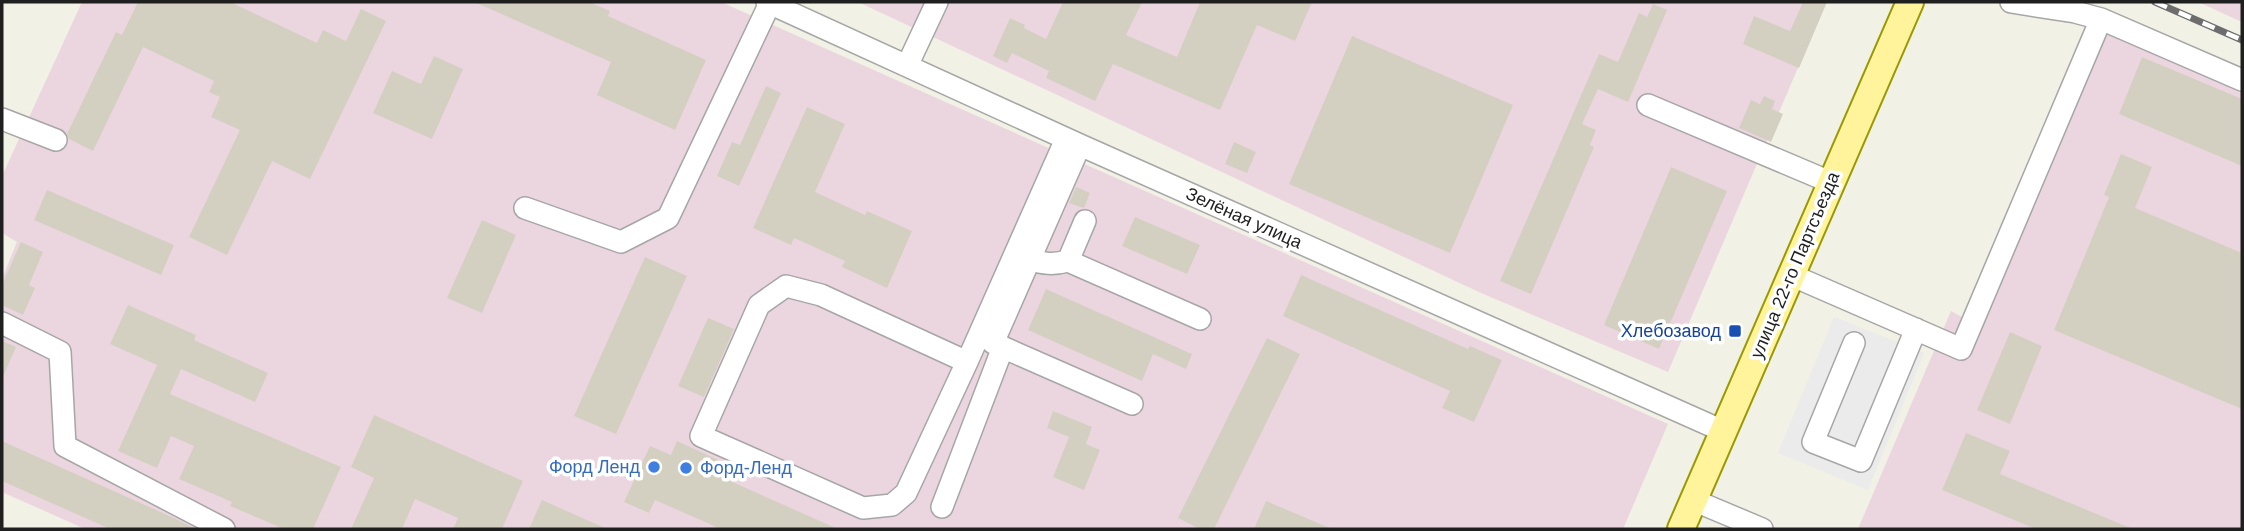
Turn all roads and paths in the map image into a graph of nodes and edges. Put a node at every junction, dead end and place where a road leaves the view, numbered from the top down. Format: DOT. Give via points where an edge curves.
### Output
graph roads {
  1 [pos="768,2"];
  2 [pos="937,2"];
  3 [pos="1910,2"];
  4 [pos="2011,2"];
  5 [pos="2101,19"];
  6 [pos="907,66"];
  7 [pos="2242,80"];
  8 [pos="1648,105"];
  9 [pos="2,120"];
  10 [pos="56,140"];
  11 [pos="1073,142"];
  12 [pos="1830,182"];
  13 [pos="525,208"];
  14 [pos="1085,221"];
  15 [pos="1029,259"];
  16 [pos="1068,261"];
  17 [pos="1791,275"];
  18 [pos="1200,319"];
  19 [pos="2,323"];
  20 [pos="1916,329"];
  21 [pos="1854,343"];
  22 [pos="1003,347"];
  23 [pos="967,362"];
  24 [pos="1132,404"];
  25 [pos="1723,431"];
  26 [pos="1693,500"];
  27 [pos="942,507"];
  28 [pos="224,529"];
  29 [pos="1681,529"];
  30 [pos="1762,529"];
  1 -- 6 [label="street, Зелёная улица"];
  1 -- 13 [label="street" via="668,218 621,242"];
  2 -- 6 [label="street"];
  3 -- 12 [label="main road, улица 22-го Партсъезда"];
  4 -- 5 [label="street"];
  5 -- 7 [label="street"];
  5 -- 20 [label="street" via="1961,349"];
  6 -- 11 [label="street, Зелёная улица"];
  8 -- 12 [label="street"];
  9 -- 10 [label="street"];
  11 -- 15 [label="street"];
  11 -- 23 [label="street"];
  11 -- 25 [label="street, Зелёная улица"];
  12 -- 17 [label="main road, улица 22-го Партсъезда"];
  14 -- 16 [label="street"];
  15 -- 16 [label="street" via="1044,264"];
  15 -- 22 [label="street" via="993,342"];
  16 -- 18 [label="street"];
  17 -- 20 [label="street"];
  17 -- 25 [label="main road, улица 22-го Партсъезда"];
  19 -- 28 [label="street" via="60,352 65,446"];
  20 -- 21 [label="street" via="1861,461 1814,442"];
  22 -- 24 [label="street"];
  22 -- 27 [label="street"];
  23 -- 23 [label="street" via="821,295 786,286 759,305 701,436 863,508 892,505 906,493"];
  25 -- 26 [label="main road, улица 22-го Партсъезда"];
  26 -- 29 [label="main road, улица 22-го Партсъезда"];
  26 -- 30 [label="street"];
}
